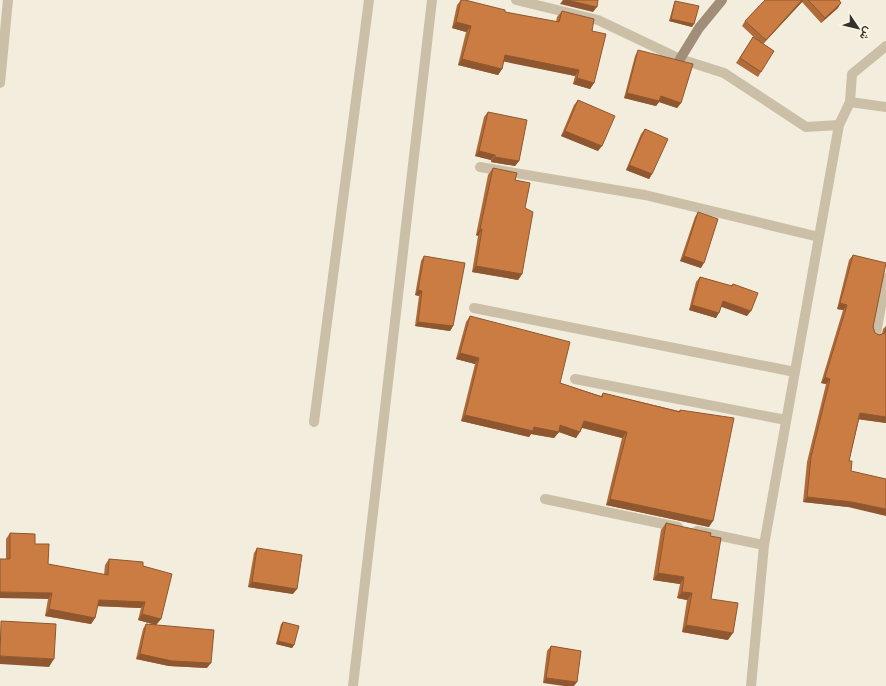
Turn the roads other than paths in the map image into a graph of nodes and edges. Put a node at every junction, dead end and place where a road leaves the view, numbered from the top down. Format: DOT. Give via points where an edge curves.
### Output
graph roads {
  1 [pos="8,0"];
  2 [pos="368,0"];
  3 [pos="432,0"];
  4 [pos="516,0"];
  5 [pos="722,0"];
  6 [pos="886,46"];
  7 [pos="680,59"];
  8 [pos="0,83"];
  9 [pos="850,102"];
  10 [pos="886,107"];
  11 [pos="839,124"];
  12 [pos="480,167"];
  13 [pos="819,237"];
  14 [pos="886,278"];
  15 [pos="474,308"];
  16 [pos="876,334"];
  17 [pos="795,372"];
  18 [pos="575,379"];
  19 [pos="786,420"];
  20 [pos="314,422"];
  21 [pos="544,499"];
  22 [pos="764,545"];
  23 [pos="353,686"];
  24 [pos="751,686"];
  1 -- 8 [label="street"];
  2 -- 20 [label="street"];
  3 -- 23 [label="street"];
  4 -- 7 [label="street" via="598,20"];
  5 -- 7 [label="street" via="699,28"];
  6 -- 9 [label="street" via="852,74"];
  7 -- 11 [label="street" via="724,73 806,127"];
  9 -- 10 [label="street"];
  9 -- 11 [label="street"];
  11 -- 13 [label="street"];
  12 -- 13 [label="street" via="645,195"];
  13 -- 17 [label="street"];
  14 -- 16 [label="street"];
  15 -- 17 [label="street"];
  17 -- 19 [label="street"];
  18 -- 19 [label="street"];
  19 -- 22 [label="street"];
  21 -- 22 [label="street"];
  22 -- 24 [label="street"];
}
